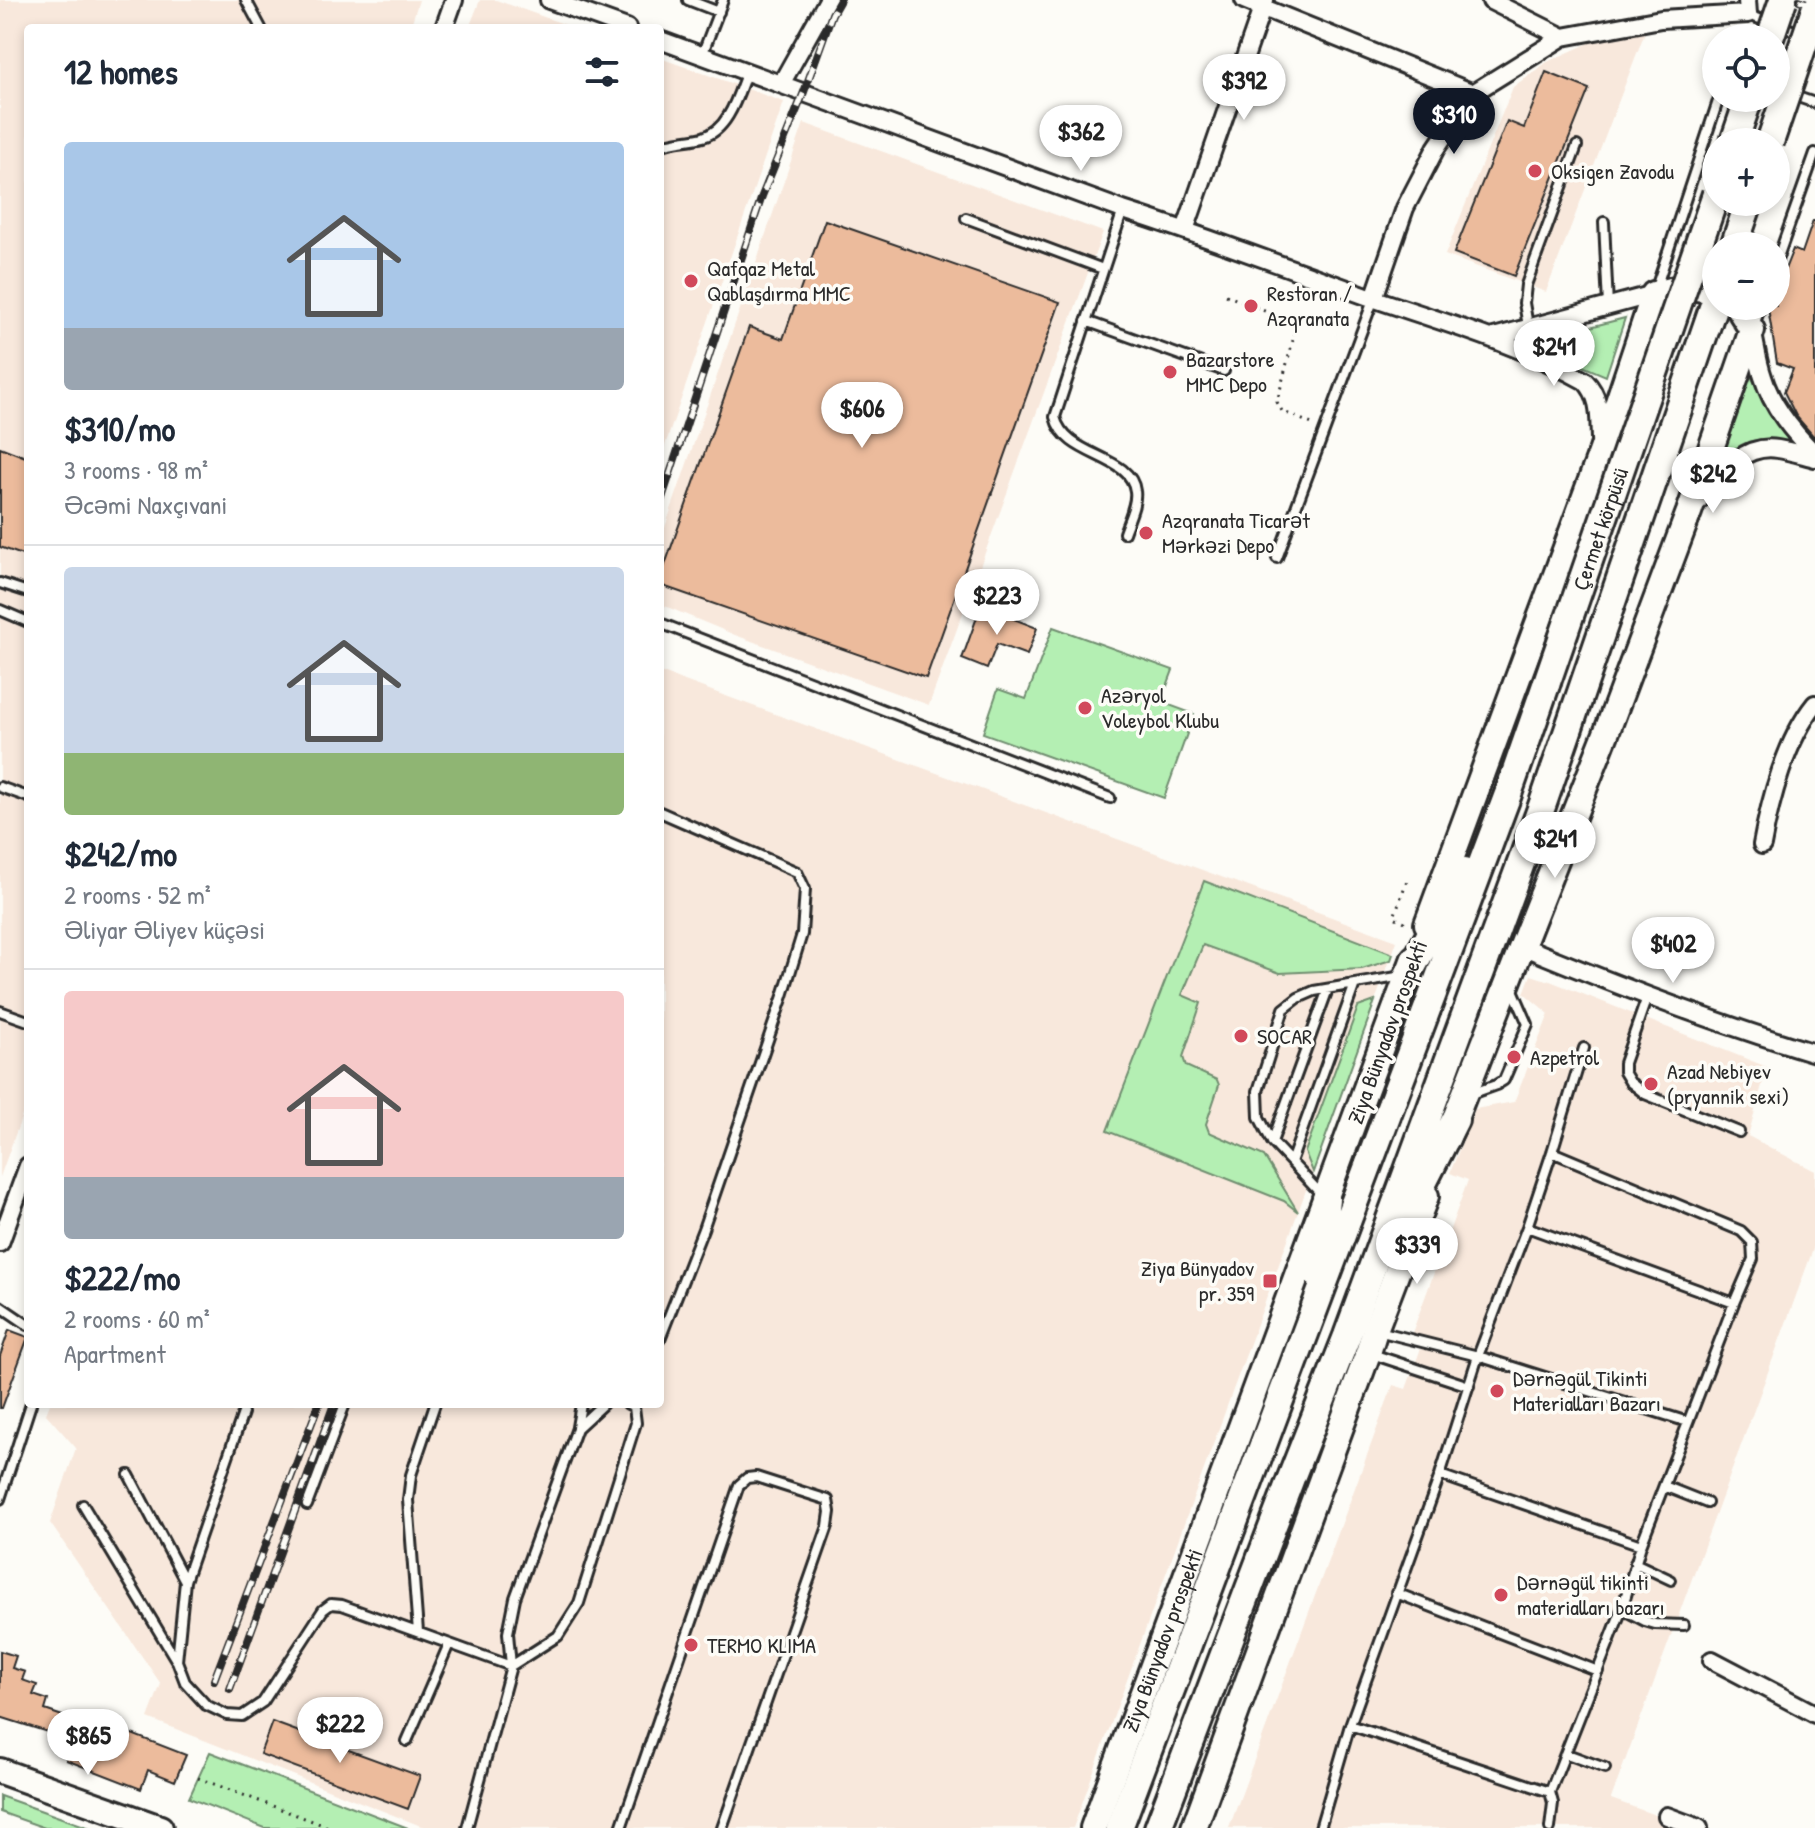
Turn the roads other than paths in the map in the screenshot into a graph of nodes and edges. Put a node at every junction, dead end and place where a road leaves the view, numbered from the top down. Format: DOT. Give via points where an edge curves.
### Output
graph roads {
  1 [pos="246,0"];
  2 [pos="454,0"];
  3 [pos="549,0"];
  4 [pos="688,0"];
  5 [pos="723,0"];
  6 [pos="828,0"];
  7 [pos="1244,0"];
  8 [pos="1783,0"];
  9 [pos="1491,1"];
  10 [pos="1263,4"];
  11 [pos="1747,7"];
  12 [pos="1815,10"];
  13 [pos="719,12"];
  14 [pos="259,24"];
  15 [pos="445,24"];
  16 [pos="616,24"];
  17 [pos="1775,24"];
  18 [pos="1563,37"];
  19 [pos="1815,38"];
  20 [pos="664,41"];
  21 [pos="702,55"];
  22 [pos="747,71"];
  23 [pos="781,84"];
  24 [pos="1473,93"];
  25 [pos="1790,94"];
  26 [pos="1815,103"];
  27 [pos="1714,112"];
  28 [pos="1775,128"];
  29 [pos="664,144"];
  30 [pos="1577,146"];
  31 [pos="1815,153"];
  32 [pos="1123,210"];
  33 [pos="1708,216"];
  34 [pos="966,218"];
  35 [pos="1604,222"];
  36 [pos="1185,230"];
  37 [pos="1787,232"];
  38 [pos="1103,269"];
  39 [pos="1702,290"];
  40 [pos="1654,294"];
  41 [pos="1374,298"];
  42 [pos="1608,306"];
  43 [pos="1708,320"];
  44 [pos="1747,320"];
  45 [pos="1756,320"];
  46 [pos="1086,321"];
  47 [pos="1528,326"];
  48 [pos="1752,330"];
  49 [pos="1490,338"];
  50 [pos="1224,371"];
  51 [pos="1601,453"];
  52 [pos="1815,456"];
  53 [pos="1689,512"];
  54 [pos="1124,533"];
  55 [pos="1277,558"];
  56 [pos="0,583"];
  57 [pos="24,592"];
  58 [pos="0,610"];
  59 [pos="24,620"];
  60 [pos="664,625"];
  61 [pos="1547,682"];
  62 [pos="1815,704"];
  63 [pos="0,787"];
  64 [pos="1508,794"];
  65 [pos="24,796"];
  66 [pos="1110,798"];
  67 [pos="1542,806"];
  68 [pos="664,814"];
  69 [pos="1762,845"];
  70 [pos="1522,946"];
  71 [pos="1408,975"];
  72 [pos="1508,980"];
  73 [pos="1355,984"];
  74 [pos="1328,989"];
  75 [pos="1647,997"];
  76 [pos="0,1011"];
  77 [pos="24,1020"];
  78 [pos="1584,1048"];
  79 [pos="1815,1053"];
  80 [pos="1459,1108"];
  81 [pos="1739,1132"];
  82 [pos="1272,1142"];
  83 [pos="1552,1152"];
  84 [pos="1291,1162"];
  85 [pos="24,1177"];
  86 [pos="1326,1199"];
  87 [pos="1527,1227"];
  88 [pos="0,1243"];
  89 [pos="1734,1303"];
  90 [pos="0,1306"];
  91 [pos="1312,1318"];
  92 [pos="24,1322"];
  93 [pos="664,1329"];
  94 [pos="1347,1336"];
  95 [pos="1372,1342"];
  96 [pos="1478,1356"];
  97 [pos="1469,1386"];
  98 [pos="30,1408"];
  99 [pos="343,1408"];
  100 [pos="434,1408"];
  101 [pos="580,1408"];
  102 [pos="599,1408"];
  103 [pos="633,1408"];
  104 [pos="243,1413"];
  105 [pos="1688,1422"];
  106 [pos="577,1428"];
  107 [pos="129,1475"];
  108 [pos="1440,1475"];
  109 [pos="1664,1486"];
  110 [pos="0,1499"];
  111 [pos="1707,1503"];
  112 [pos="83,1505"];
  113 [pos="307,1505"];
  114 [pos="1641,1545"];
  115 [pos="1635,1563"];
  116 [pos="1671,1580"];
  117 [pos="185,1581"];
  118 [pos="1396,1593"];
  119 [pos="1622,1609"];
  120 [pos="1684,1625"];
  121 [pos="418,1632"];
  122 [pos="449,1644"];
  123 [pos="1712,1660"];
  124 [pos="177,1661"];
  125 [pos="511,1666"];
  126 [pos="1598,1671"];
  127 [pos="1815,1714"];
  128 [pos="1350,1725"];
  129 [pos="407,1741"];
  130 [pos="1567,1754"];
  131 [pos="1605,1768"];
  132 [pos="0,1771"];
  133 [pos="1550,1792"];
  134 [pos="1667,1816"];
  135 [pos="160,1828"];
  136 [pos="467,1828"];
  137 [pos="621,1828"];
  138 [pos="722,1828"];
  139 [pos="1093,1828"];
  140 [pos="1119,1828"];
  141 [pos="1158,1828"];
  142 [pos="1194,1828"];
  143 [pos="1320,1828"];
  144 [pos="1550,1828"];
  145 [pos="1699,1828"];
  1 -- 14 [label="lane"];
  2 -- 15 [label="street"];
  3 -- 16 [label="street"];
  4 -- 13 [label="lane"];
  5 -- 13 [label="lane"];
  6 -- 23 [label="street"];
  7 -- 10 [label="street"];
  8 -- 17 [label="main road, bridge"];
  9 -- 18 [label="street"];
  10 -- 24 [label="street"];
  10 -- 36 [label="street"];
  11 -- 18 [label="street"];
  11 -- 19 [label="lane"];
  12 -- 28 [label="main road, bridge"];
  13 -- 21 [label="lane"];
  18 -- 24 [label="street"];
  20 -- 21 [label="street"];
  21 -- 22 [label="street"];
  22 -- 23 [label="street"];
  22 -- 29 [label="lane" via="718,129 701,138"];
  23 -- 32 [label="street"];
  24 -- 41 [label="street" via="1405,208"];
  25 -- 26 [label="lane"];
  27 -- 40 [label="lane"];
  30 -- 47 [label="lane" via="1526,285"];
  31 -- 37 [label="lane"];
  32 -- 36 [label="street"];
  32 -- 38 [label="lane"];
  33 -- 61 [label="main road, Çermet körpüsü, bridge"];
  34 -- 38 [label="lane"];
  35 -- 42 [label="lane"];
  36 -- 41 [label="street"];
  38 -- 46 [label="lane"];
  39 -- 40 [label="main road" via="1675,288"];
  40 -- 42 [label="street"];
  40 -- 51 [label="main road, Ziya Bünyadov prospekti"];
  41 -- 49 [label="street"];
  41 -- 55 [label="lane"];
  42 -- 47 [label="street"];
  43 -- 67 [label="main road, Çermet körpüsü"];
  44 -- 48 [label="main road"];
  45 -- 48 [label="lane"];
  46 -- 50 [label="lane"];
  46 -- 54 [label="lane" via="1055,417 1070,441 1118,467 1132,482 1135,501"];
  47 -- 49 [label="street"];
  48 -- 52 [label="street" via="1772,399"];
  48 -- 53 [label="main road"];
  49 -- 51 [label="street" via="1575,375 1592,388"];
  51 -- 71 [label="main road, Ziya Bünyadov prospekti"];
  52 -- 53 [label="street" via="1775,448 1740,456"];
  53 -- 70 [label="main road"];
  56 -- 57 [label="lane"];
  58 -- 59 [label="lane"];
  60 -- 66 [label="lane"];
  61 -- 64 [label="main road, Ziya Bünyadov prospekti"];
  62 -- 69 [label="street" via="1802,720 1771,798"];
  63 -- 65 [label="lane"];
  64 -- 71 [label="main road"];
  64 -- 91 [label="main road, Ziya Bünyadov prospekti"];
  67 -- 70 [label="main road"];
  67 -- 94 [label="main road"];
  68 -- 93 [label="lane" via="797,872 805,900 802,934 783,996"];
  70 -- 72 [label="main road"];
  70 -- 75 [label="street"];
  71 -- 73 [label="lane"];
  71 -- 86 [label="main road, Ziya Bünyadov prospekti"];
  72 -- 80 [label="main road"];
  72 -- 80 [label="lane" via="1528,1024 1504,1080"];
  73 -- 74 [label="lane"];
  73 -- 84 [label="lane"];
  74 -- 82 [label="lane"];
  74 -- 82 [label="lane" via="1298,998 1284,1009 1258,1091 1259,1117"];
  75 -- 79 [label="street"];
  75 -- 81 [label="lane" via="1623,1066 1630,1082 1645,1094"];
  76 -- 77 [label="lane"];
  78 -- 83 [label="lane"];
  80 -- 94 [label="main road"];
  80 -- 95 [label="main road"];
  82 -- 84 [label="lane"];
  83 -- 87 [label="lane"];
  83 -- 89 [label="lane" via="1741,1231 1752,1242 1753,1259"];
  84 -- 86 [label="lane"];
  85 -- 88 [label="street"];
  86 -- 91 [label="main road"];
  86 -- 139 [label="main road, Ziya Bünyadov prospekti"];
  87 -- 89 [label="lane"];
  87 -- 96 [label="lane"];
  89 -- 105 [label="lane"];
  90 -- 92 [label="lane"];
  91 -- 140 [label="main road, Ziya Bünyadov prospekti"];
  94 -- 141 [label="main road"];
  95 -- 96 [label="lane"];
  95 -- 97 [label="lane"];
  95 -- 142 [label="main road"];
  96 -- 97 [label="lane"];
  96 -- 105 [label="lane"];
  97 -- 108 [label="lane"];
  98 -- 110 [label="lane"];
  99 -- 113 [label="lane"];
  100 -- 121 [label="lane" via="408,1500"];
  101 -- 106 [label="lane"];
  102 -- 106 [label="lane"];
  103 -- 125 [label="lane" via="636,1423 579,1603 558,1636"];
  104 -- 117 [label="lane"];
  105 -- 109 [label="lane"];
  106 -- 125 [label="lane" via="515,1598 508,1633"];
  107 -- 117 [label="lane"];
  108 -- 114 [label="lane"];
  108 -- 118 [label="lane"];
  109 -- 111 [label="lane"];
  109 -- 114 [label="lane"];
  112 -- 124 [label="lane"];
  114 -- 115 [label="lane"];
  115 -- 116 [label="lane"];
  115 -- 119 [label="lane"];
  117 -- 124 [label="lane"];
  118 -- 126 [label="lane"];
  118 -- 128 [label="lane"];
  119 -- 120 [label="lane" via="1655,1624"];
  119 -- 126 [label="lane"];
  121 -- 122 [label="lane"];
  121 -- 124 [label="lane" via="331,1604 263,1702 242,1716 206,1705 185,1682"];
  122 -- 125 [label="lane"];
  122 -- 129 [label="lane"];
  123 -- 127 [label="street"];
  125 -- 136 [label="lane"];
  126 -- 130 [label="lane"];
  128 -- 133 [label="lane"];
  128 -- 143 [label="lane"];
  130 -- 131 [label="lane"];
  130 -- 133 [label="lane"];
  132 -- 135 [label="main road"];
  133 -- 144 [label="lane"];
  134 -- 145 [label="street"];
  137 -- 138 [label="lane" via="739,1485 756,1477 828,1500 830,1512"];
}
